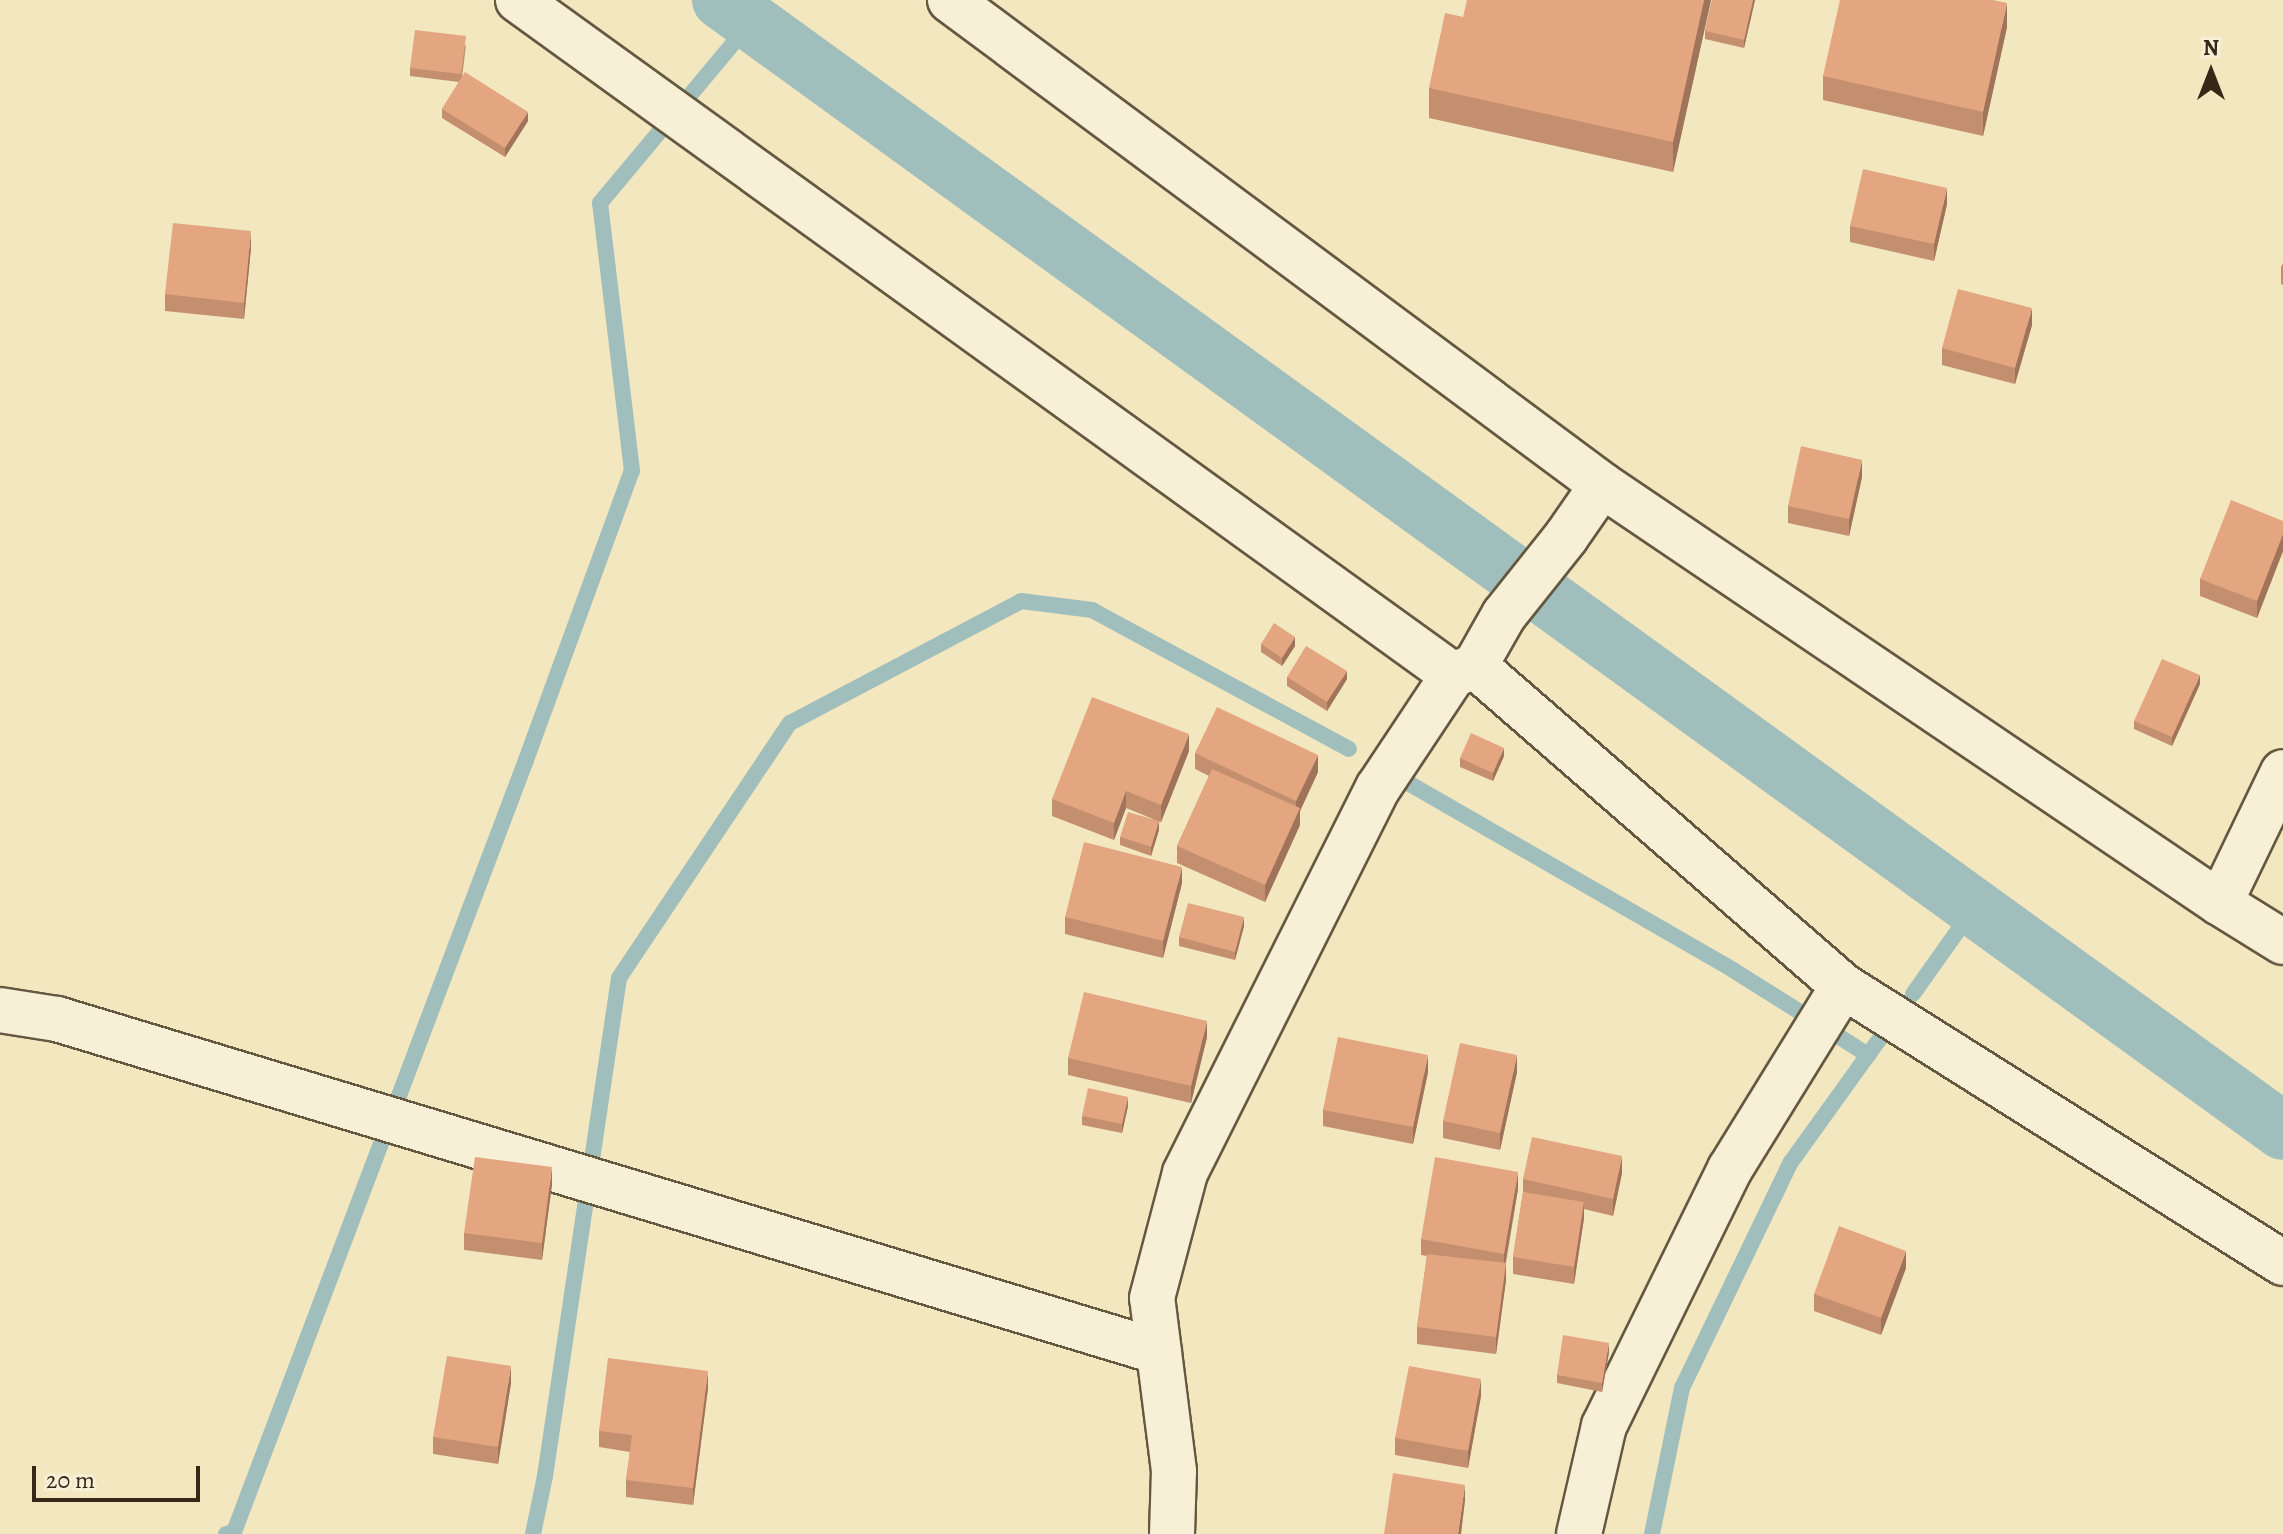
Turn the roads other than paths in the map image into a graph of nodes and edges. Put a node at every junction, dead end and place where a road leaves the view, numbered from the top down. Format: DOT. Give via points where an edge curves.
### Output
graph roads {
  1 [pos="518,0"];
  2 [pos="950,0"];
  3 [pos="1602,485"];
  4 [pos="1464,670"];
  5 [pos="2283,772"];
  6 [pos="2220,903"];
  7 [pos="2283,942"];
  8 [pos="1843,986"];
  9 [pos="0,1010"];
  10 [pos="2283,1263"];
  11 [pos="1159,1352"];
  12 [pos="1172,1534"];
  13 [pos="1579,1534"];
  1 -- 4 [label="street"];
  2 -- 3 [label="street"];
  3 -- 4 [label="street"];
  3 -- 6 [label="street"];
  4 -- 8 [label="street"];
  4 -- 11 [label="street" via="1378,788 1185,1173 1152,1298"];
  5 -- 6 [label="street"];
  6 -- 7 [label="street"];
  8 -- 10 [label="street"];
  8 -- 13 [label="street" via="1730,1169 1604,1426"];
  9 -- 11 [label="street" via="57,1019"];
  11 -- 12 [label="street" via="1174,1471"];
}
